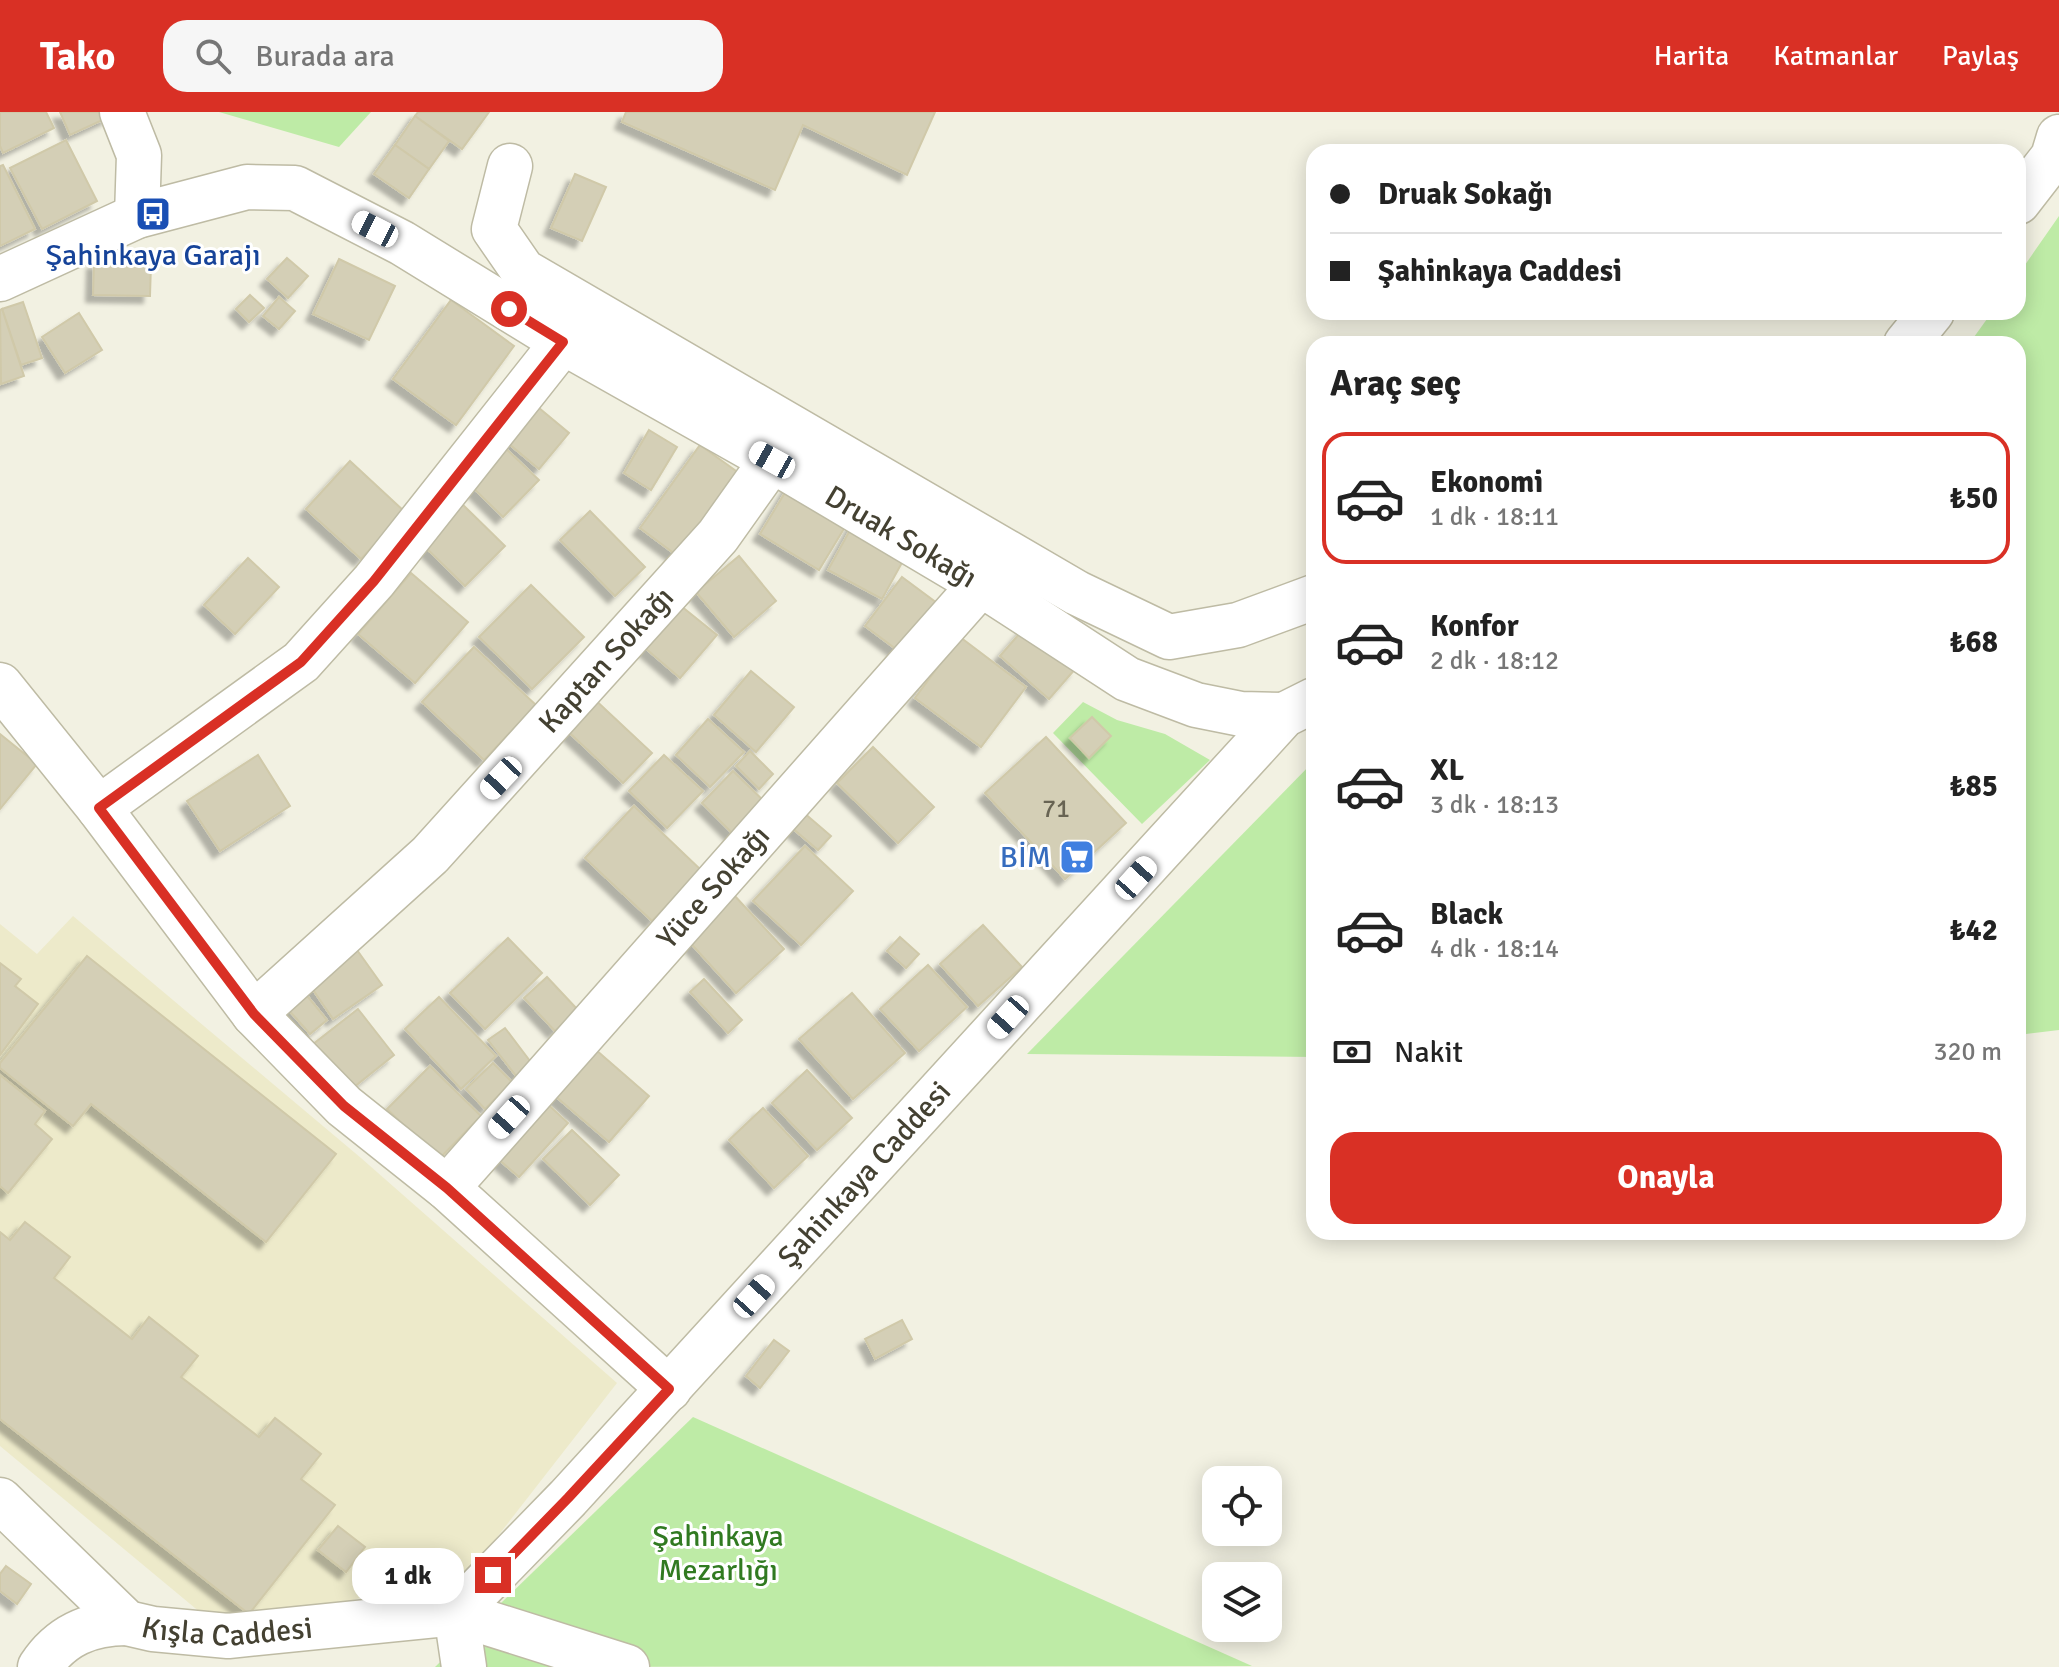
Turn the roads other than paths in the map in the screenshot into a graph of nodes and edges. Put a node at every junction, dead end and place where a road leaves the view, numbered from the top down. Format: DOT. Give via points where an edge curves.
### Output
graph roads {
  1 [pos="122,112"];
  2 [pos="2059,137"];
  3 [pos="510,166"];
  4 [pos="2026,192"];
  5 [pos="137,216"];
  6 [pos="0,279"];
  7 [pos="563,342"];
  8 [pos="772,460"];
  9 [pos="981,584"];
  10 [pos="1306,600"];
  11 [pos="0,685"];
  12 [pos="1299,708"];
  13 [pos="99,808"];
  14 [pos="254,1014"];
  15 [pos="447,1188"];
  16 [pos="669,1389"];
  17 [pos="0,1500"];
  18 [pos="456,1613"];
  19 [pos="127,1623"];
  20 [pos="40,1667"];
  21 [pos="464,1667"];
  22 [pos="627,1667"];
  1 -- 5 [label="street" via="139,155"];
  2 -- 4 [label="street" via="2053,157"];
  3 -- 10 [label="street" via="494,229 523,271 1077,593 1169,637 1238,625"];
  5 -- 6 [label="street, Druak Sokağı"];
  5 -- 7 [label="street, Druak Sokağı" via="247,187 295,188 402,243"];
  7 -- 8 [label="street, Druak Sokağı"];
  7 -- 13 [label="street" via="374,581 301,662"];
  8 -- 9 [label="street, Druak Sokağı"];
  8 -- 14 [label="street, Kaptan Sokağı" via="718,536 430,855"];
  9 -- 12 [label="street, Druak Sokağı" via="1127,679 1196,705 1241,714"];
  9 -- 15 [label="street, Yüce Sokağı"];
  11 -- 13 [label="street"];
  12 -- 16 [label="street, Şahinkaya Caddesi"];
  13 -- 14 [label="street"];
  14 -- 15 [label="street" via="344,1106"];
  15 -- 16 [label="street"];
  16 -- 18 [label="street, Şahinkaya Caddesi"];
  17 -- 19 [label="street, Kışla Caddesi"];
  18 -- 19 [label="street, Kışla Caddesi" via="228,1636"];
  18 -- 21 [label="street"];
  18 -- 22 [label="street"];
  19 -- 20 [label="street" via="82,1630 62,1641"];
}
